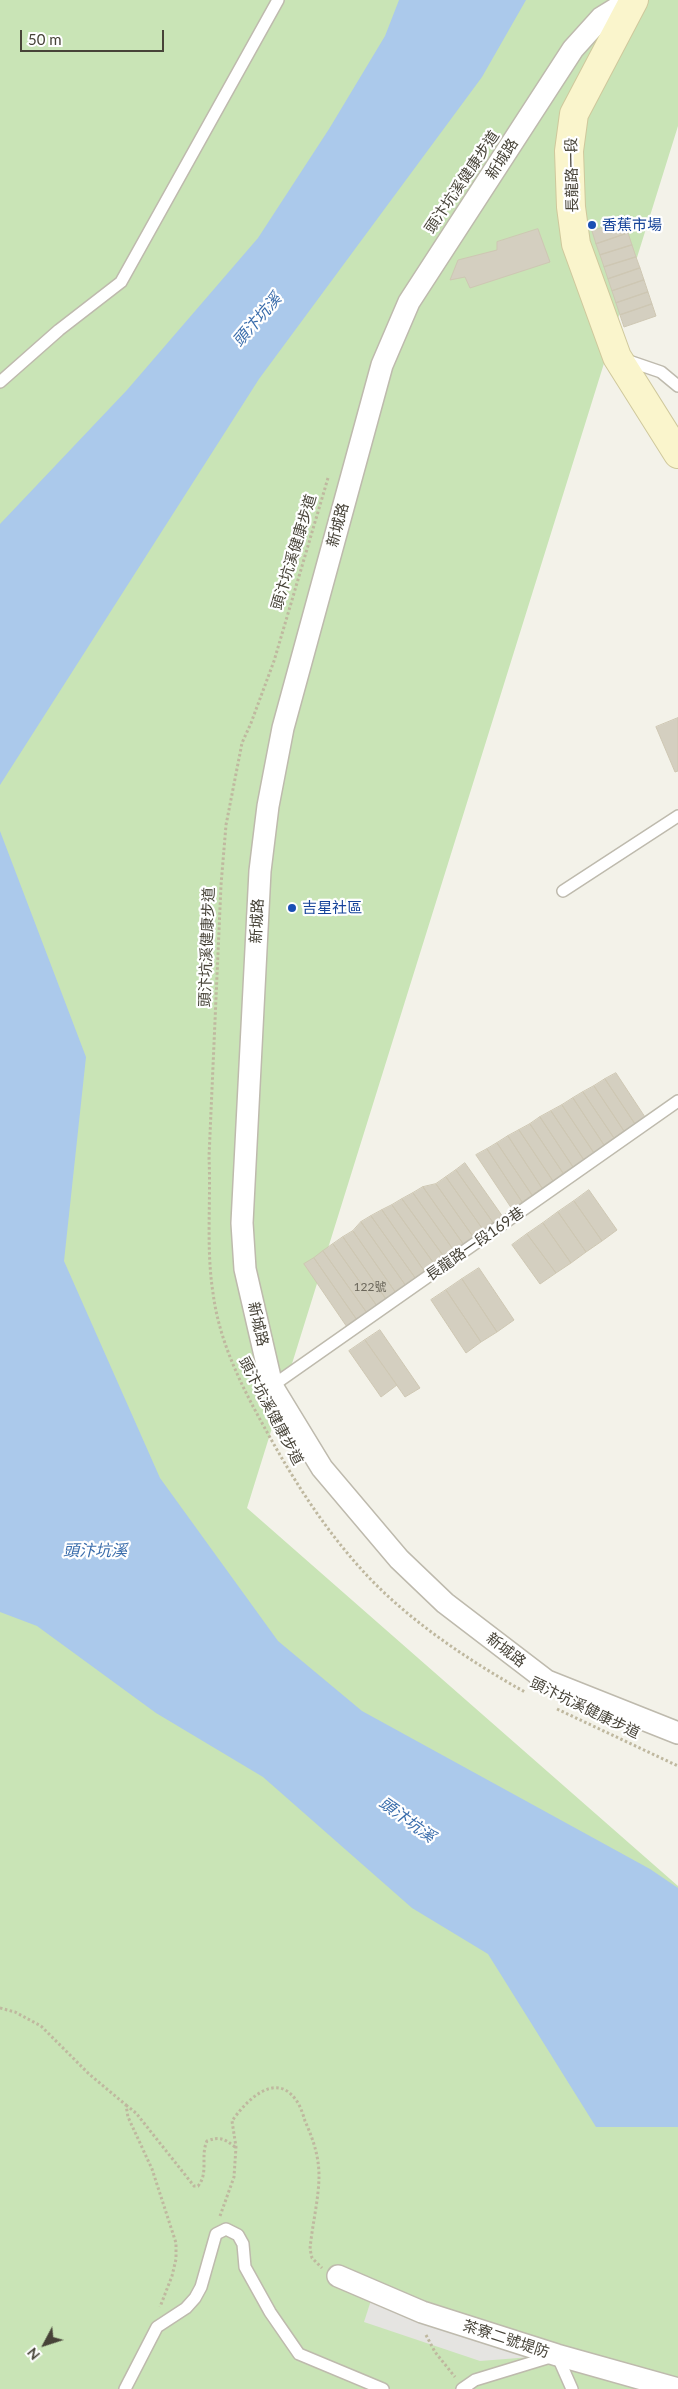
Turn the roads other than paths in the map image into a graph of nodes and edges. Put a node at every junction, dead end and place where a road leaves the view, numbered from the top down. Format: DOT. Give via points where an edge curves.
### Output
graph roads {
  1 [pos="278,0"];
  2 [pos="630,0"];
  3 [pos="634,0"];
  4 [pos="617,357"];
  5 [pos="0,382"];
  6 [pos="678,386"];
  7 [pos="678,454"];
  8 [pos="678,816"];
  9 [pos="563,891"];
  10 [pos="678,1101"];
  11 [pos="272,1386"];
  12 [pos="678,1733"];
  13 [pos="338,2276"];
  14 [pos="556,2355"];
  15 [pos="126,2389"];
  16 [pos="383,2389"];
  17 [pos="463,2389"];
  18 [pos="572,2389"];
  19 [pos="678,2389"];
  1 -- 5 [label="lane" via="121,282"];
  2 -- 11 [label="street, 新城路" via="601,18 573,49 409,302 382,365 283,728 260,871 242,1223 245,1269"];
  3 -- 4 [label="main road, 長龍路一段" via="574,114 569,151 576,244"];
  4 -- 6 [label="lane" via="661,372"];
  4 -- 7 [label="main road, 長龍路一段"];
  8 -- 9 [label="lane"];
  10 -- 11 [label="lane, 長龍路一段169巷"];
  11 -- 12 [label="street, 新城路" via="322,1468 399,1559 445,1603 547,1682"];
  13 -- 14 [label="street, 茶寮二號堤防" via="422,2312"];
  14 -- 17 [label="lane" via="475,2380"];
  14 -- 18 [label="lane"];
  14 -- 19 [label="street, 茶寮二號堤防"];
  15 -- 16 [label="lane" via="157,2327 195,2298 216,2234 226,2229 238,2235 243,2244 245,2267 299,2354"];
}
